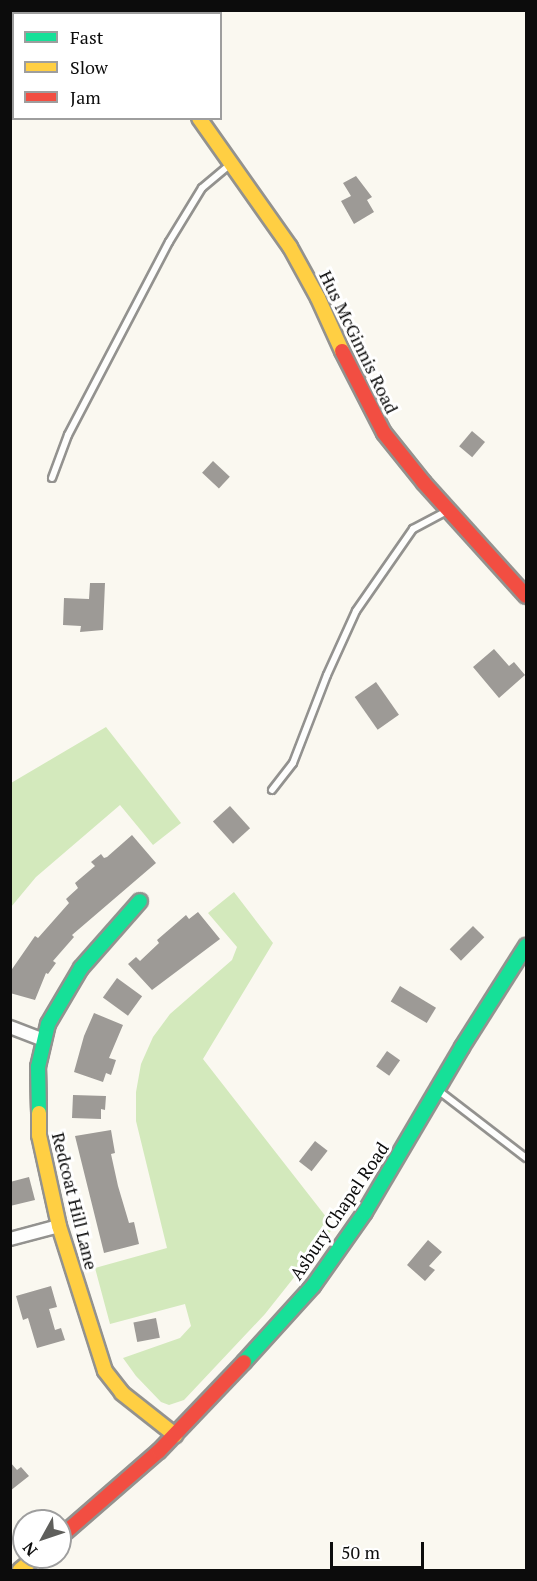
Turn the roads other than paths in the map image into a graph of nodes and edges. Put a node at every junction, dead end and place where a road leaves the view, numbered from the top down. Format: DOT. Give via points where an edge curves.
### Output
graph roads {
  1 [pos="200,120"];
  2 [pos="231,163"];
  3 [pos="52,478"];
  4 [pos="448,510"];
  5 [pos="526,596"];
  6 [pos="272,790"];
  7 [pos="140,901"];
  8 [pos="526,946"];
  9 [pos="10,1027"];
  10 [pos="44,1040"];
  11 [pos="437,1089"];
  12 [pos="526,1158"];
  13 [pos="59,1226"];
  14 [pos="10,1239"];
  15 [pos="175,1435"];
  16 [pos="72,1527"];
  1 -- 2 [label="street, Hus McGinnis Road"];
  2 -- 3 [label="lane" via="202,188 169,242 68,435"];
  2 -- 4 [label="street, Hus McGinnis Road" via="300,265 384,433"];
  4 -- 5 [label="street, Hus McGinnis Road"];
  4 -- 6 [label="lane" via="413,529 356,611 293,763"];
  7 -- 10 [label="street, Redcoat Hill Lane" via="81,968 48,1024"];
  8 -- 11 [label="street, Asbury Chapel Road"];
  9 -- 10 [label="street"];
  10 -- 13 [label="street, Redcoat Hill Lane" via="38,1067 39,1135"];
  11 -- 12 [label="lane"];
  11 -- 15 [label="street, Asbury Chapel Road" via="364,1212 313,1286"];
  13 -- 14 [label="street"];
  13 -- 15 [label="street, Redcoat Hill Lane" via="105,1371 122,1393"];
  15 -- 16 [label="street, Asbury Chapel Road"];
}
